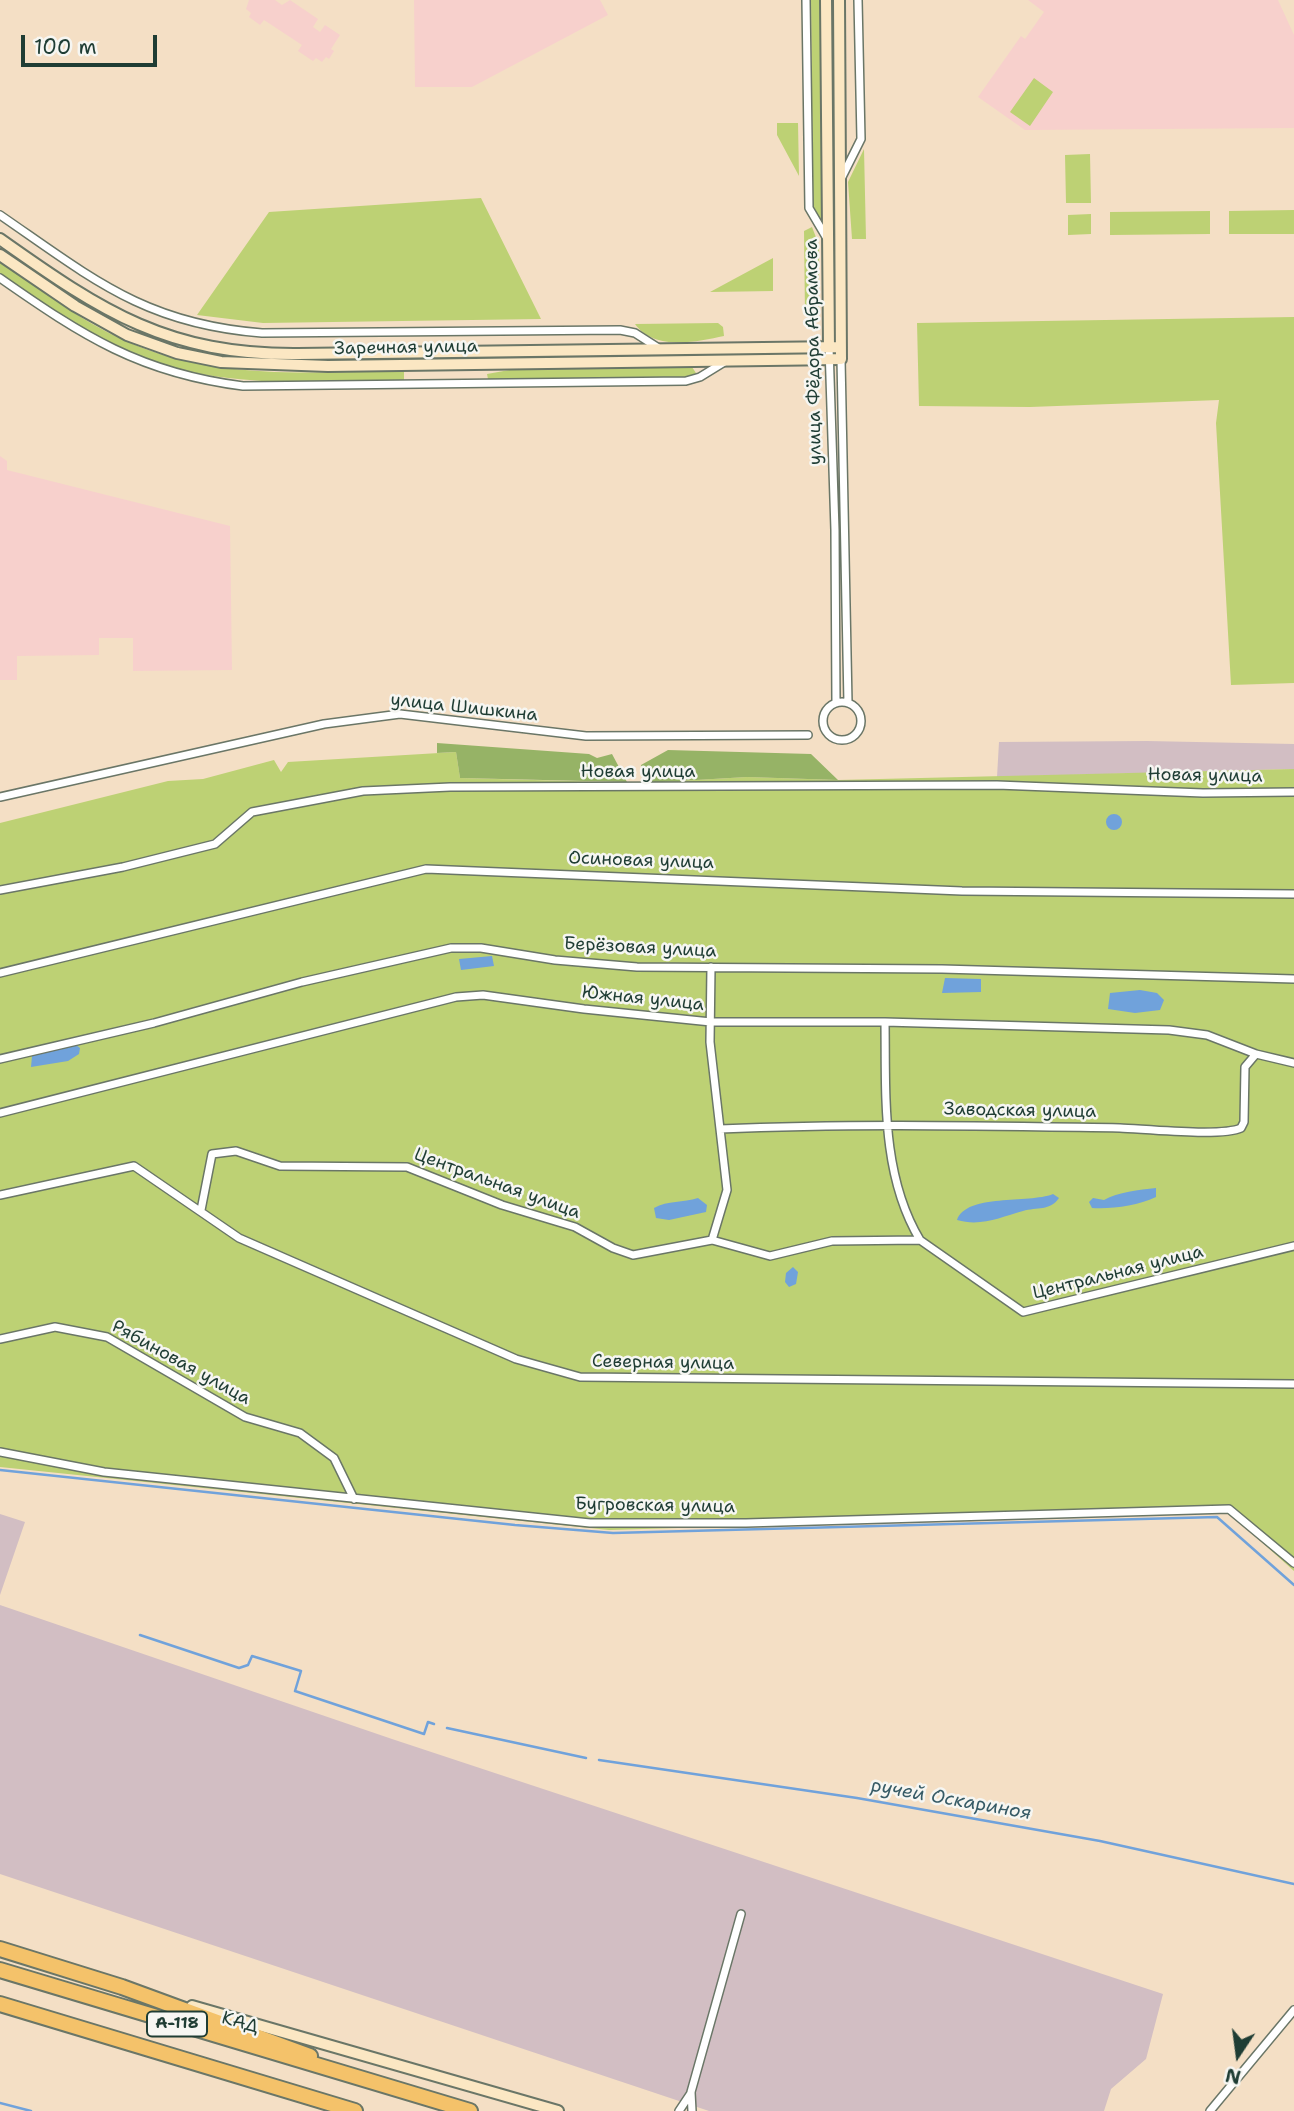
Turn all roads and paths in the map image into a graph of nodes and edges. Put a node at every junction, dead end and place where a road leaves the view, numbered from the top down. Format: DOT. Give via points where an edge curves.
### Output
graph roads {
  1 [pos="806,0"];
  2 [pos="826,0"];
  3 [pos="839,0"];
  4 [pos="858,0"];
  5 [pos="842,177"];
  6 [pos="0,215"];
  7 [pos="0,239"];
  8 [pos="830,243"];
  9 [pos="0,254"];
  10 [pos="0,278"];
  11 [pos="835,347"];
  12 [pos="661,349"];
  13 [pos="835,359"];
  14 [pos="727,360"];
  15 [pos="835,703"];
  16 [pos="848,703"];
  17 [pos="808,735"];
  18 [pos="1294,792"];
  19 [pos="0,797"];
  20 [pos="0,890"];
  21 [pos="1294,894"];
  22 [pos="710,967"];
  23 [pos="0,973"];
  24 [pos="1294,979"];
  25 [pos="711,1022"];
  26 [pos="885,1022"];
  27 [pos="1256,1054"];
  28 [pos="0,1059"];
  29 [pos="1294,1063"];
  30 [pos="0,1113"];
  31 [pos="887,1124"];
  32 [pos="720,1129"];
  33 [pos="0,1195"];
  34 [pos="201,1210"];
  35 [pos="712,1240"];
  36 [pos="920,1240"];
  37 [pos="1294,1246"];
  38 [pos="0,1339"];
  39 [pos="1294,1384"];
  40 [pos="0,1452"];
  41 [pos="354,1499"];
  42 [pos="1294,1563"];
  43 [pos="741,1914"];
  44 [pos="0,1949"];
  45 [pos="0,1970"];
  46 [pos="122,1987"];
  47 [pos="0,2004"];
  48 [pos="1294,2010"];
  49 [pos="355,2077"];
  50 [pos="691,2092"];
  51 [pos="355,2111"];
  52 [pos="470,2111"];
  53 [pos="558,2111"];
  54 [pos="679,2111"];
  55 [pos="692,2111"];
  56 [pos="1210,2111"];
  1 -- 8 [label="street" via="808,208"];
  2 -- 8 [label="street, улица Фёдора Абрамова"];
  3 -- 5 [label="street, улица Фёдора Абрамова"];
  4 -- 5 [label="street" via="861,139"];
  5 -- 11 [label="street, улица Фёдора Абрамова"];
  6 -- 12 [label="street" via="116,293 161,314 204,326 262,333 620,330 635,333"];
  7 -- 12 [label="street, Заречная улица" via="109,312 180,341 222,350 286,354"];
  8 -- 11 [label="street, улица Фёдора Абрамова"];
  9 -- 14 [label="street, Заречная улица" via="75,306 127,335 221,362 328,366"];
  10 -- 14 [label="street" via="81,334 126,357 185,377 243,386 686,381"];
  11 -- 12 [label="street, Заречная улица"];
  11 -- 13 [label="street, улица Фёдора Абрамова"];
  13 -- 14 [label="street, Заречная улица"];
  13 -- 15 [label="street, улица Фёдора Абрамова"];
  13 -- 16 [label="street, улица Фёдора Абрамова"];
  15 -- 16 [label="street"];
  15 -- 16 [label="street" via="825,711 823,724 830,736 842,740 854,735 861,724 858,711"];
  17 -- 19 [label="street, улица Шишкина" via="586,736 381,715"];
  18 -- 20 [label="street, Новая улица" via="997,785 363,791 252,812 215,844"];
  21 -- 23 [label="street, Осиновая улица" via="962,891 426,869"];
  22 -- 24 [label="street, Берёзовая улица"];
  22 -- 25 [label="street"];
  22 -- 28 [label="street, Берёзовая улица" via="637,967 451,948"];
  25 -- 26 [label="street, Южная улица"];
  25 -- 30 [label="street, Южная улица" via="483,995 456,997"];
  25 -- 32 [label="street"];
  26 -- 27 [label="street, Южная улица" via="1169,1030 1207,1035"];
  26 -- 31 [label="street"];
  27 -- 29 [label="street, Южная улица"];
  27 -- 31 [label="street, Заводская улица" via="1245,1067 1244,1122 1234,1132"];
  31 -- 32 [label="street, Заводская улица"];
  31 -- 36 [label="street" via="897,1185"];
  32 -- 35 [label="street" via="727,1190"];
  33 -- 34 [label="street, Северная улица" via="134,1167"];
  34 -- 35 [label="street, Центральная улица" via="212,1154 236,1151 280,1166 407,1167 502,1205 575,1227 633,1255"];
  34 -- 39 [label="street, Северная улица" via="239,1238 291,1262 516,1359 580,1377"];
  35 -- 36 [label="street, Центральная улица" via="770,1256 832,1241"];
  36 -- 37 [label="street, Центральная улица" via="1023,1312"];
  38 -- 41 [label="street, Рябиновая улица" via="55,1326 107,1337 245,1417 300,1433 334,1458"];
  40 -- 41 [label="street, Бугровская улица" via="104,1472"];
  41 -- 42 [label="street, Бугровская улица" via="590,1523 1229,1509"];
  43 -- 50 [label="street"];
  44 -- 46 [label="highway"];
  45 -- 49 [label="highway, КАД / А-118"];
  46 -- 49 [label="highway" via="283,2043"];
  46 -- 53 [label="street"];
  47 -- 51 [label="highway, А-118"];
  48 -- 56 [label="street"];
  49 -- 52 [label="highway, КАД / А-118"];
  50 -- 54 [label="street"];
  50 -- 55 [label="street"];
}
